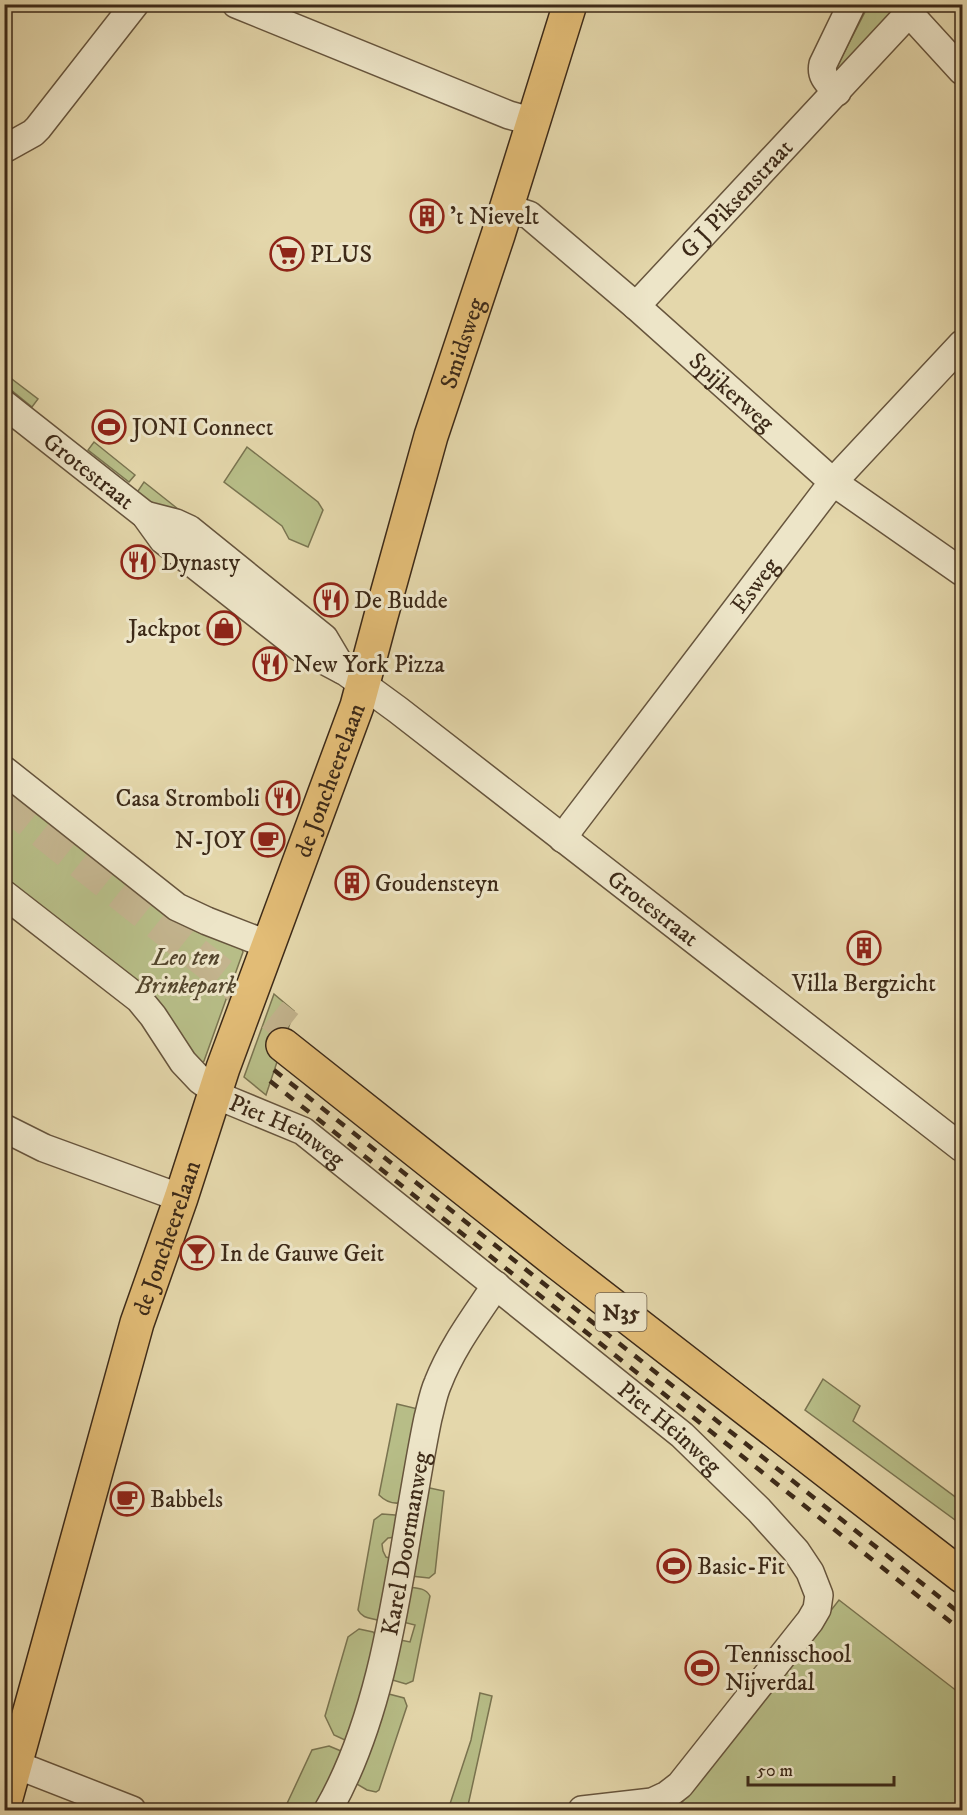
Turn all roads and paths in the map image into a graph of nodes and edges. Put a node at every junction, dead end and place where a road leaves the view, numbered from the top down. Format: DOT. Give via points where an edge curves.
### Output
graph roads {
  1 [pos="135,4"];
  2 [pos="236,4"];
  3 [pos="570,4"];
  4 [pos="852,4"];
  5 [pos="904,7"];
  6 [pos="281,13"];
  7 [pos="963,71"];
  8 [pos="837,92"];
  9 [pos="534,122"];
  10 [pos="5,153"];
  11 [pos="507,208"];
  12 [pos="636,306"];
  13 [pos="963,344"];
  14 [pos="4,404"];
  15 [pos="833,482"];
  16 [pos="963,572"];
  17 [pos="353,677"];
  18 [pos="4,770"];
  19 [pos="563,839"];
  20 [pos="4,894"];
  21 [pos="269,945"];
  22 [pos="219,1092"];
  23 [pos="4,1128"];
  24 [pos="963,1148"];
  25 [pos="173,1196"];
  26 [pos="496,1286"];
  27 [pos="963,1551"];
  28 [pos="963,1576"];
  29 [pos="10,1762"];
  30 [pos="4,1804"];
  31 [pos="132,1810"];
  32 [pos="328,1810"];
  33 [pos="582,1810"];
  1 -- 10 [label="street" via="38,128"];
  2 -- 6 [label="street"];
  3 -- 9 [label="main road, Smidsweg"];
  4 -- 8 [label="street" via="823,64 824,77"];
  5 -- 7 [label="street"];
  5 -- 8 [label="street, G J Piksenstraat"];
  6 -- 9 [label="street" via="499,111"];
  8 -- 12 [label="street, G J Piksenstraat"];
  9 -- 11 [label="main road, Smidsweg"];
  11 -- 12 [label="street, Spijkerweg" via="530,215"];
  11 -- 17 [label="main road, Smidsweg" via="431,436 381,616"];
  12 -- 15 [label="street, Spijkerweg"];
  13 -- 15 [label="street, Esweg"];
  14 -- 17 [label="street, Grotestraat" via="145,515 163,540 250,594 299,647"];
  15 -- 16 [label="street, Spijkerweg"];
  15 -- 19 [label="street, Esweg"];
  17 -- 19 [label="street, Grotestraat"];
  17 -- 21 [label="main road, de Joncheerelaan" via="345,741"];
  18 -- 21 [label="street" via="177,907"];
  19 -- 24 [label="street, Grotestraat"];
  20 -- 22 [label="street" via="139,999 183,1062"];
  21 -- 22 [label="main road, de Joncheerelaan"];
  22 -- 25 [label="main road, de Joncheerelaan"];
  22 -- 26 [label="street, Piet Heinweg" via="303,1131"];
  23 -- 25 [label="street" via="44,1148"];
  25 -- 29 [label="main road, de Joncheerelaan"];
  26 -- 32 [label="street, Karel Doormanweg" via="459,1340 437,1386 419,1457 390,1630 352,1762"];
  26 -- 33 [label="street, Piet Heinweg" via="682,1435 796,1551 819,1595 810,1621 681,1785 652,1802"];
  27 -- 28 [label="main road, N35" via="286,1036 554,1260"];
  29 -- 30 [label="main road, de Joncheerelaan"];
  29 -- 31 [label="street"];
}
